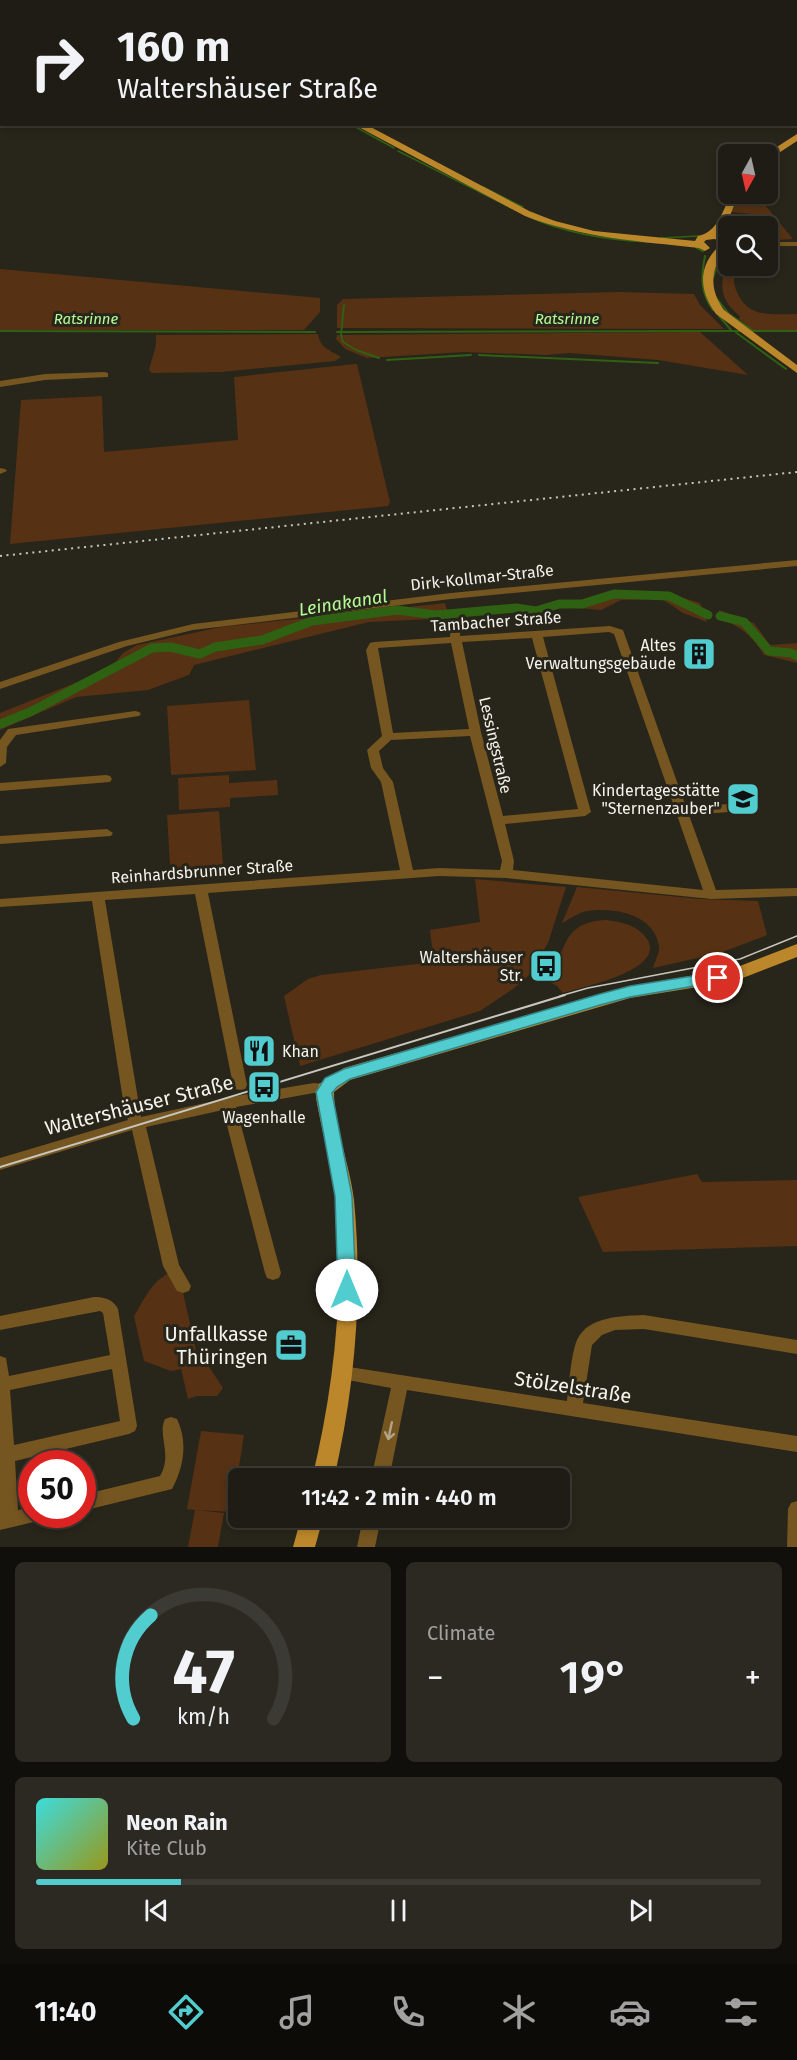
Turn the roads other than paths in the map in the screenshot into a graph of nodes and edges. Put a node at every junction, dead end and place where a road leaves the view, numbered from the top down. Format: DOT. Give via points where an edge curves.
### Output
graph roads {
  1 [pos="361,126"];
  2 [pos="797,137"];
  3 [pos="778,150"];
  4 [pos="718,228"];
  5 [pos="711,236"];
  6 [pos="718,237"];
  7 [pos="702,244"];
  8 [pos="778,244"];
  9 [pos="797,244"];
  10 [pos="718,247"];
  11 [pos="718,255"];
  12 [pos="712,261"];
  13 [pos="797,370"];
  14 [pos="105,375"];
  15 [pos="0,383"];
  16 [pos="797,562"];
  17 [pos="456,622"];
  18 [pos="537,634"];
  19 [pos="456,640"];
  20 [pos="0,686"];
  21 [pos="135,714"];
  22 [pos="475,732"];
  23 [pos="387,737"];
  24 [pos="0,763"];
  25 [pos="106,779"];
  26 [pos="0,787"];
  27 [pos="729,808"];
  28 [pos="682,811"];
  29 [pos="497,820"];
  30 [pos="107,833"];
  31 [pos="0,840"];
  32 [pos="407,873"];
  33 [pos="506,874"];
  34 [pos="201,889"];
  35 [pos="797,892"];
  36 [pos="711,895"];
  37 [pos="98,896"];
  38 [pos="0,903"];
  39 [pos="797,950"];
  40 [pos="240,1085"];
  41 [pos="325,1093"];
  42 [pos="228,1103"];
  43 [pos="137,1123"];
  44 [pos="0,1164"];
  45 [pos="273,1273"];
  46 [pos="183,1286"];
  47 [pos="0,1323"];
  48 [pos="797,1347"];
  49 [pos="119,1360"];
  50 [pos="0,1363"];
  51 [pos="343,1374"];
  52 [pos="400,1382"];
  53 [pos="1,1389"];
  54 [pos="574,1410"];
  55 [pos="171,1424"];
  56 [pos="797,1444"];
  57 [pos="6,1455"];
  58 [pos="326,1468"];
  59 [pos="382,1468"];
  60 [pos="96,1500"];
  61 [pos="797,1509"];
  62 [pos="5,1521"];
  63 [pos="309,1528"];
  64 [pos="370,1528"];
  65 [pos="304,1547"];
  66 [pos="366,1547"];
  67 [pos="796,1547"];
  1 -- 7 [label="main road" via="552,223 608,236"];
  2 -- 3 [label="main road"];
  4 -- 5 [label="main road"];
  5 -- 6 [label="main road"];
  5 -- 7 [label="main road"];
  7 -- 10 [label="main road"];
  7 -- 12 [label="main road"];
  8 -- 9 [label="street"];
  11 -- 12 [label="main road"];
  12 -- 13 [label="main road" via="706,282 711,301"];
  14 -- 15 [label="street"];
  16 -- 20 [label="street, Dirk-Kollmar-Straße" via="451,596 193,627 123,644"];
  17 -- 19 [label="street, Lessingstraße"];
  18 -- 19 [label="street, Tambacher Straße"];
  18 -- 28 [label="street, Tambacher Straße" via="610,629 619,633"];
  18 -- 29 [label="street" via="585,812"];
  19 -- 22 [label="street, Lessingstraße"];
  19 -- 23 [label="street, Tambacher Straße" via="374,645"];
  21 -- 24 [label="street" via="12,732 1,747"];
  22 -- 23 [label="street"];
  22 -- 29 [label="street, Lessingstraße"];
  23 -- 32 [label="street" via="373,750 376,768 387,782"];
  25 -- 26 [label="street"];
  27 -- 28 [label="street"];
  28 -- 36 [label="street"];
  29 -- 33 [label="street, Lessingstraße" via="508,861"];
  30 -- 31 [label="street"];
  32 -- 33 [label="street, Reinhardsbrunner Straße"];
  32 -- 34 [label="street, Reinhardsbrunner Straße"];
  33 -- 36 [label="street, Reinhardsbrunner Straße"];
  34 -- 37 [label="street, Reinhardsbrunner Straße"];
  34 -- 40 [label="street"];
  35 -- 36 [label="street, Reinhardsbrunner Straße"];
  37 -- 38 [label="street, Reinhardsbrunner Straße"];
  37 -- 43 [label="street" via="132,1113"];
  39 -- 41 [label="main road, Waltershäuser Straße" via="735,975 630,992 344,1075"];
  41 -- 42 [label="street, Waltershäuser Straße" via="314,1088"];
  41 -- 51 [label="main road" via="344,1196 347,1290"];
  42 -- 43 [label="street, Waltershäuser Straße"];
  42 -- 45 [label="street"];
  43 -- 44 [label="street, Waltershäuser Straße"];
  43 -- 46 [label="street" via="171,1266"];
  47 -- 49 [label="street" via="103,1304 110,1309"];
  48 -- 54 [label="street" via="644,1322 615,1323 596,1330 584,1342"];
  49 -- 53 [label="street"];
  49 -- 57 [label="street" via="129,1426"];
  50 -- 53 [label="street"];
  51 -- 52 [label="street, Stölzelstraße"];
  51 -- 58 [label="main road"];
  52 -- 54 [label="street, Stölzelstraße"];
  52 -- 59 [label="street, one-way"];
  53 -- 57 [label="street"];
  54 -- 56 [label="street, Stölzelstraße"];
  55 -- 60 [label="street" via="175,1462 166,1483"];
  57 -- 62 [label="street"];
  61 -- 67 [label="street"];
  63 -- 65 [label="main road"];
  64 -- 66 [label="street"];
}
